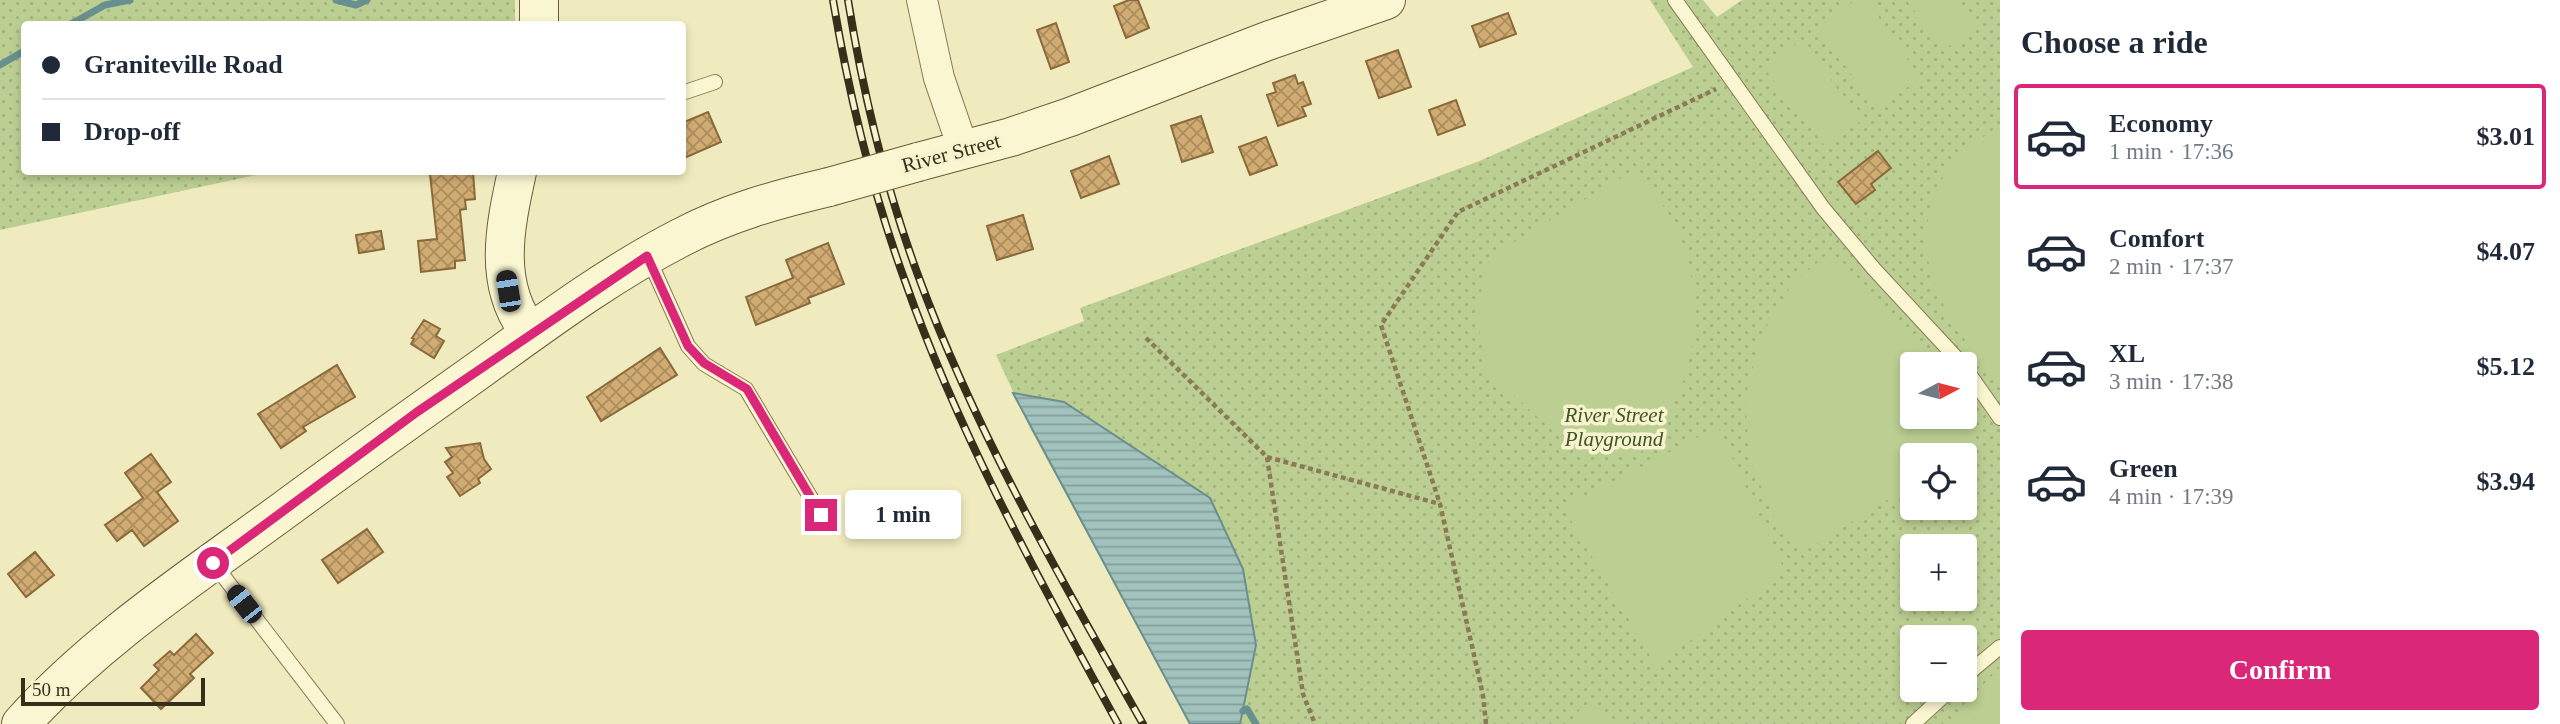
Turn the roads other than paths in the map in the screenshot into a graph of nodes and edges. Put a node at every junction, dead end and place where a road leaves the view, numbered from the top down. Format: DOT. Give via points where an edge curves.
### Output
graph roads {
  1 [pos="539,0"];
  2 [pos="922,0"];
  3 [pos="1386,0"];
  4 [pos="1675,0"];
  5 [pos="539,21"];
  6 [pos="715,82"];
  7 [pos="686,92"];
  8 [pos="963,148"];
  9 [pos="516,175"];
  10 [pos="647,256"];
  11 [pos="530,333"];
  12 [pos="1951,352"];
  13 [pos="1978,386"];
  14 [pos="2000,418"];
  15 [pos="821,515"];
  16 [pos="213,563"];
  17 [pos="2000,647"];
  18 [pos="1977,666"];
  19 [pos="1937,702"];
  20 [pos="21,724"];
  21 [pos="337,724"];
  22 [pos="1913,724"];
  1 -- 5 [label="main road"];
  2 -- 8 [label="street" via="937,68"];
  3 -- 8 [label="main road, River Street" via="1070,117"];
  4 -- 12 [label="lane" via="1823,208"];
  6 -- 7 [label="lane"];
  8 -- 10 [label="main road, River Street, bridge" via="746,209"];
  9 -- 11 [label="main road" via="503,244 505,269 512,303"];
  10 -- 11 [label="main road, River Street"];
  10 -- 15 [label="lane" via="688,346 704,363 747,389"];
  11 -- 16 [label="main road, River Street"];
  13 -- 14 [label="lane"];
  16 -- 20 [label="main road, River Street" via="100,648"];
  16 -- 21 [label="lane"];
  17 -- 18 [label="lane"];
  19 -- 22 [label="lane"];
}
